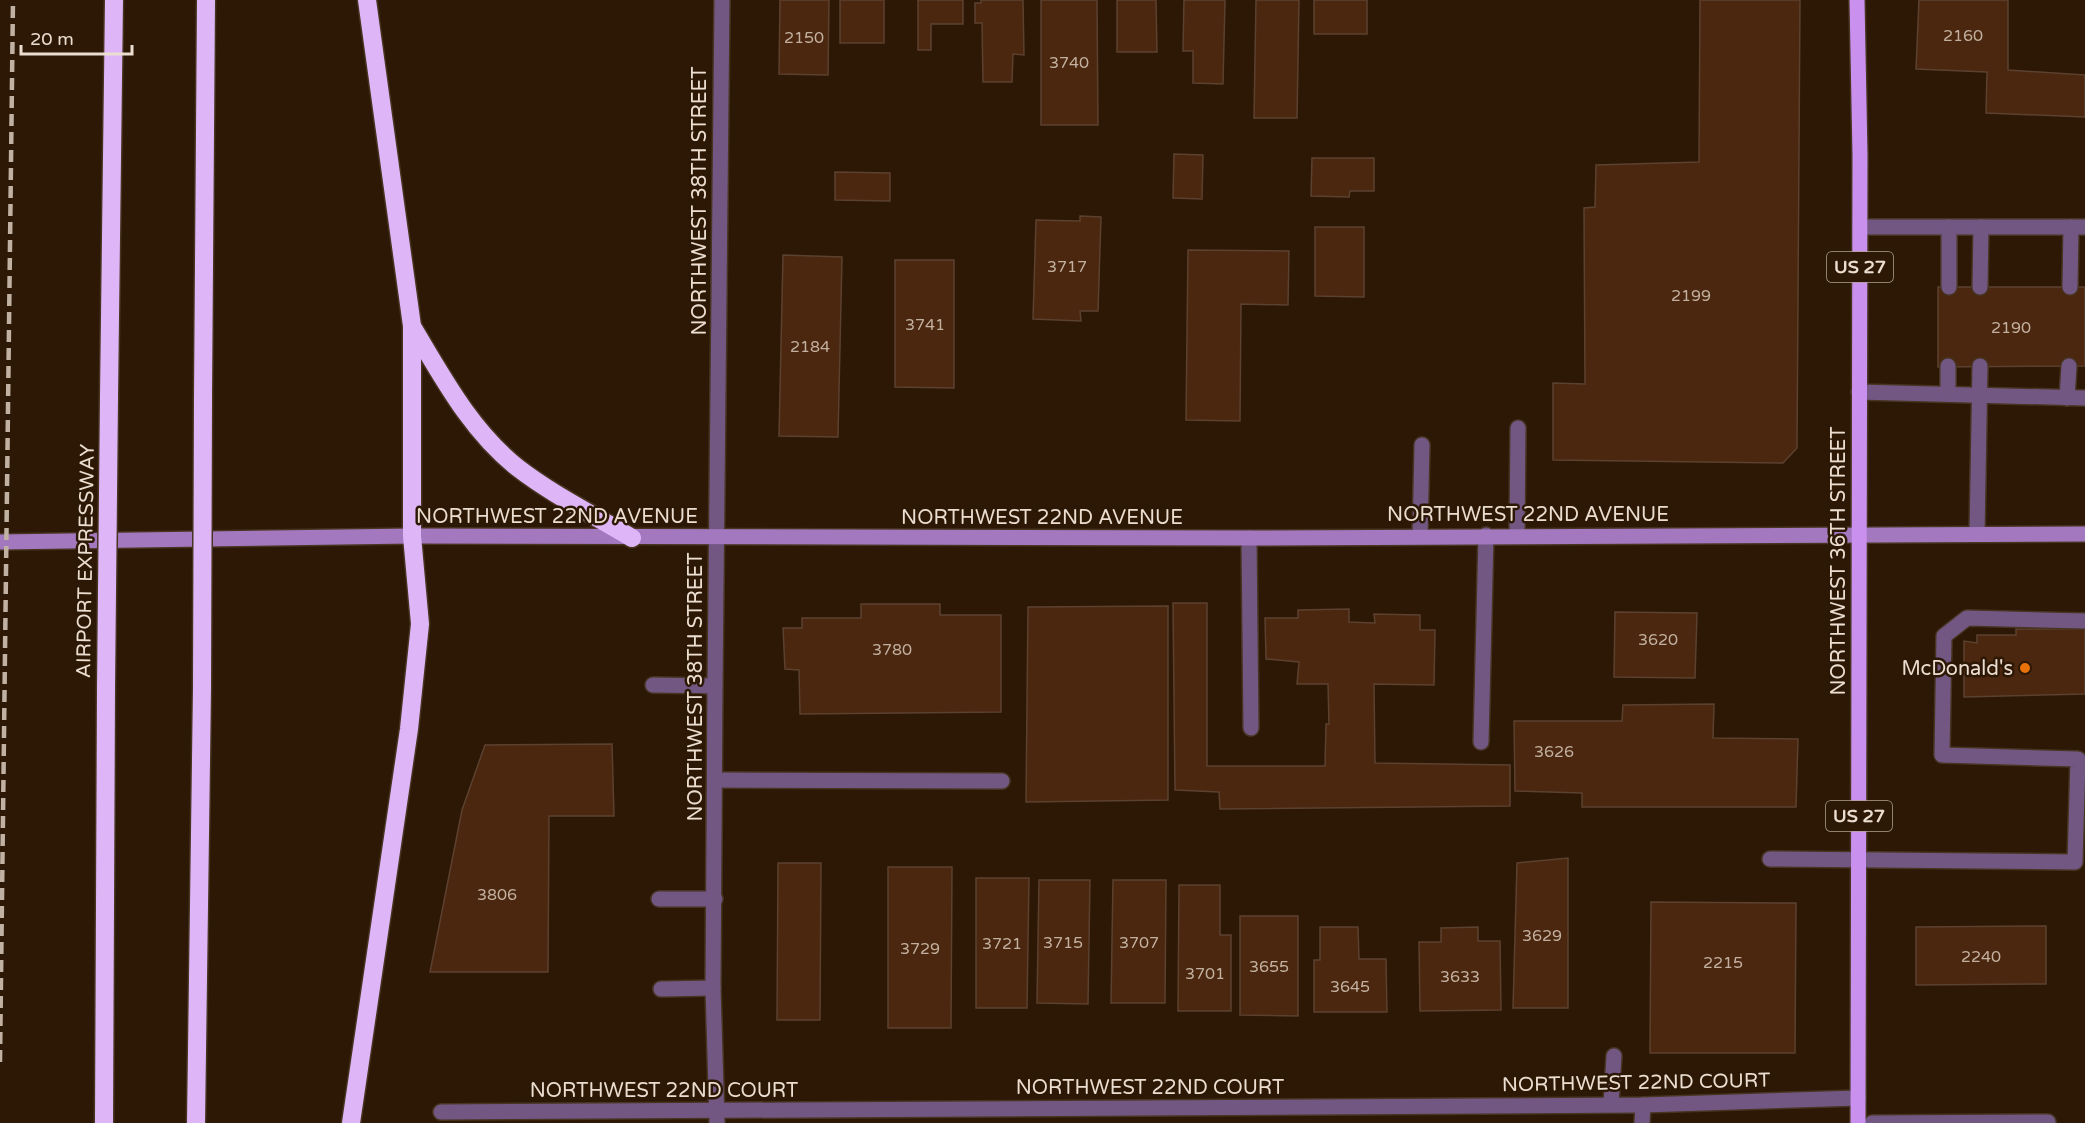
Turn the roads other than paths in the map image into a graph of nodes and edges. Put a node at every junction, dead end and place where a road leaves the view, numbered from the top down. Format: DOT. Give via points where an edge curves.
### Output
graph roads {
  1 [pos="114,0"];
  2 [pos="206,0"];
  3 [pos="367,0"];
  4 [pos="722,0"];
  5 [pos="1857,0"];
  6 [pos="1860,227"];
  7 [pos="1949,227"];
  8 [pos="1981,227"];
  9 [pos="2078,227"];
  10 [pos="1949,287"];
  11 [pos="1980,287"];
  12 [pos="2070,287"];
  13 [pos="412,326"];
  14 [pos="1948,366"];
  15 [pos="1980,366"];
  16 [pos="2069,366"];
  17 [pos="1859,392"];
  18 [pos="1948,394"];
  19 [pos="1978,395"];
  20 [pos="2067,398"];
  21 [pos="2085,398"];
  22 [pos="1518,428"];
  23 [pos="1422,445"];
  24 [pos="1858,533"];
  25 [pos="1977,534"];
  26 [pos="2085,534"];
  27 [pos="1486,535"];
  28 [pos="1517,535"];
  29 [pos="412,536"];
  30 [pos="1420,536"];
  31 [pos="632,538"];
  32 [pos="717,538"];
  33 [pos="1249,538"];
  34 [pos="0,542"];
  35 [pos="2085,621"];
  36 [pos="653,685"];
  37 [pos="715,686"];
  38 [pos="1251,728"];
  39 [pos="1481,742"];
  40 [pos="715,780"];
  41 [pos="1002,781"];
  42 [pos="1859,858"];
  43 [pos="1770,859"];
  44 [pos="715,898"];
  45 [pos="660,899"];
  46 [pos="713,988"];
  47 [pos="661,989"];
  48 [pos="1614,1056"];
  49 [pos="1858,1098"];
  50 [pos="1611,1104"];
  51 [pos="1642,1105"];
  52 [pos="441,1112"];
  53 [pos="717,1117"];
  54 [pos="2048,1122"];
  55 [pos="104,1123"];
  56 [pos="196,1123"];
  57 [pos="351,1123"];
  58 [pos="1642,1123"];
  59 [pos="1858,1123"];
  60 [pos="1872,1123"];
  1 -- 55 [label="highway, AIRPORT EXPRESSWAY, bridge"];
  2 -- 56 [label="highway, bridge"];
  3 -- 13 [label="highway"];
  4 -- 32 [label="street, NORTHWEST 38TH STREET"];
  5 -- 6 [label="main road, NORTHWEST 36TH STREET / US 27"];
  6 -- 7 [label="street"];
  6 -- 17 [label="main road, NORTHWEST 36TH STREET / US 27"];
  7 -- 8 [label="street"];
  7 -- 10 [label="street"];
  8 -- 9 [label="street"];
  8 -- 11 [label="street"];
  9 -- 12 [label="street"];
  13 -- 29 [label="highway"];
  13 -- 31 [label="highway" via="464,412 487,439 537,481"];
  14 -- 18 [label="street"];
  15 -- 19 [label="street"];
  16 -- 20 [label="street"];
  17 -- 18 [label="street"];
  17 -- 24 [label="main road, NORTHWEST 36TH STREET / US 27"];
  18 -- 19 [label="street"];
  19 -- 20 [label="street"];
  19 -- 25 [label="street"];
  20 -- 21 [label="street"];
  22 -- 28 [label="street"];
  23 -- 30 [label="street"];
  24 -- 25 [label="main road, NORTHWEST 22ND AVENUE"];
  24 -- 28 [label="main road, NORTHWEST 22ND AVENUE"];
  24 -- 42 [label="main road, NORTHWEST 36TH STREET / US 27"];
  25 -- 26 [label="main road, NORTHWEST 22ND AVENUE"];
  27 -- 28 [label="main road, NORTHWEST 22ND AVENUE"];
  27 -- 30 [label="main road, NORTHWEST 22ND AVENUE"];
  27 -- 39 [label="street"];
  29 -- 31 [label="main road, NORTHWEST 22ND AVENUE"];
  29 -- 34 [label="main road, NORTHWEST 22ND AVENUE"];
  29 -- 57 [label="highway" via="420,624 413,697"];
  30 -- 33 [label="main road, NORTHWEST 22ND AVENUE"];
  31 -- 32 [label="main road, NORTHWEST 22ND AVENUE"];
  32 -- 33 [label="main road, NORTHWEST 22ND AVENUE"];
  32 -- 37 [label="street, NORTHWEST 38TH STREET"];
  33 -- 38 [label="street"];
  35 -- 42 [label="street" via="1967,618 1944,636 1942,755 2078,759 2075,862"];
  36 -- 37 [label="street"];
  37 -- 40 [label="street, NORTHWEST 38TH STREET"];
  40 -- 41 [label="street"];
  40 -- 44 [label="street, NORTHWEST 38TH STREET"];
  42 -- 43 [label="street"];
  42 -- 49 [label="main road, NORTHWEST 36TH STREET / US 27"];
  44 -- 45 [label="street"];
  44 -- 46 [label="street, NORTHWEST 38TH STREET"];
  46 -- 47 [label="street"];
  46 -- 53 [label="street, NORTHWEST 38TH STREET"];
  48 -- 50 [label="street"];
  49 -- 51 [label="street, NORTHWEST 22ND COURT"];
  49 -- 59 [label="main road, NORTHWEST 36TH STREET / US 27"];
  50 -- 51 [label="street, NORTHWEST 22ND COURT"];
  50 -- 53 [label="street, NORTHWEST 22ND COURT"];
  51 -- 58 [label="street"];
  52 -- 53 [label="street, NORTHWEST 22ND COURT"];
  54 -- 60 [label="street"];
}
